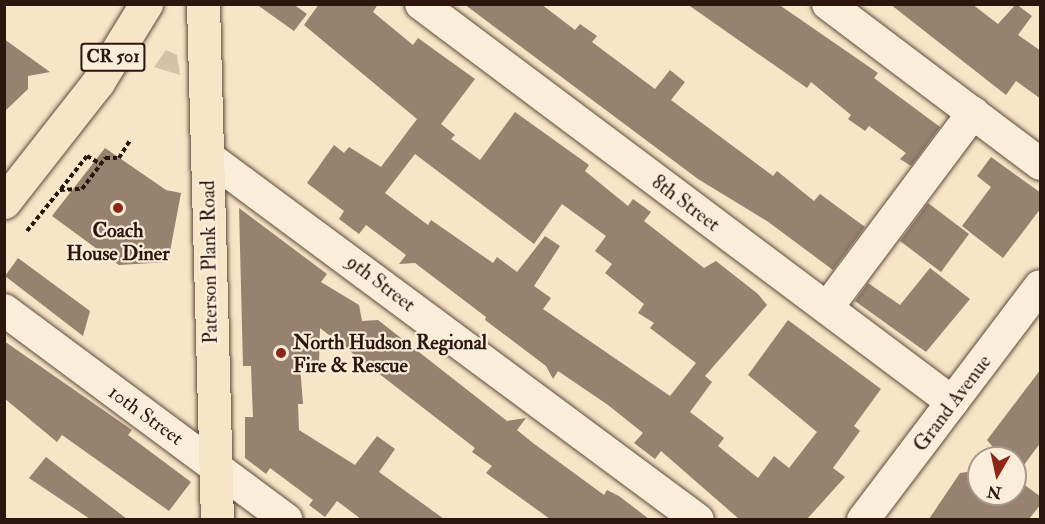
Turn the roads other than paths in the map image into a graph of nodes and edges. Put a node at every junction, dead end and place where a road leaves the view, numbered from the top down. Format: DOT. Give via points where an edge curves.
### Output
graph roads {
  1 [pos="146,4"];
  2 [pos="203,4"];
  3 [pos="421,4"];
  4 [pos="828,4"];
  5 [pos="973,113"];
  6 [pos="207,156"];
  7 [pos="1041,164"];
  8 [pos="4,202"];
  9 [pos="1041,286"];
  10 [pos="827,308"];
  11 [pos="4,310"];
  12 [pos="952,402"];
  13 [pos="216,468"];
  14 [pos="217,519"];
  15 [pos="287,519"];
  16 [pos="698,519"];
  17 [pos="863,519"];
  1 -- 8 [label="main road, CR 501" via="98,82"];
  2 -- 6 [label="main road, Paterson Plank Road"];
  3 -- 10 [label="street, 8th Street"];
  4 -- 5 [label="street"];
  5 -- 7 [label="street"];
  5 -- 10 [label="street"];
  6 -- 13 [label="main road, Paterson Plank Road"];
  6 -- 16 [label="street, 9th Street"];
  9 -- 12 [label="street, Grand Avenue"];
  10 -- 12 [label="street, 8th Street"];
  11 -- 13 [label="street, 10th Street"];
  12 -- 17 [label="street, Grand Avenue"];
  13 -- 14 [label="main road, Paterson Plank Road"];
  13 -- 15 [label="street, 10th Street"];
}
